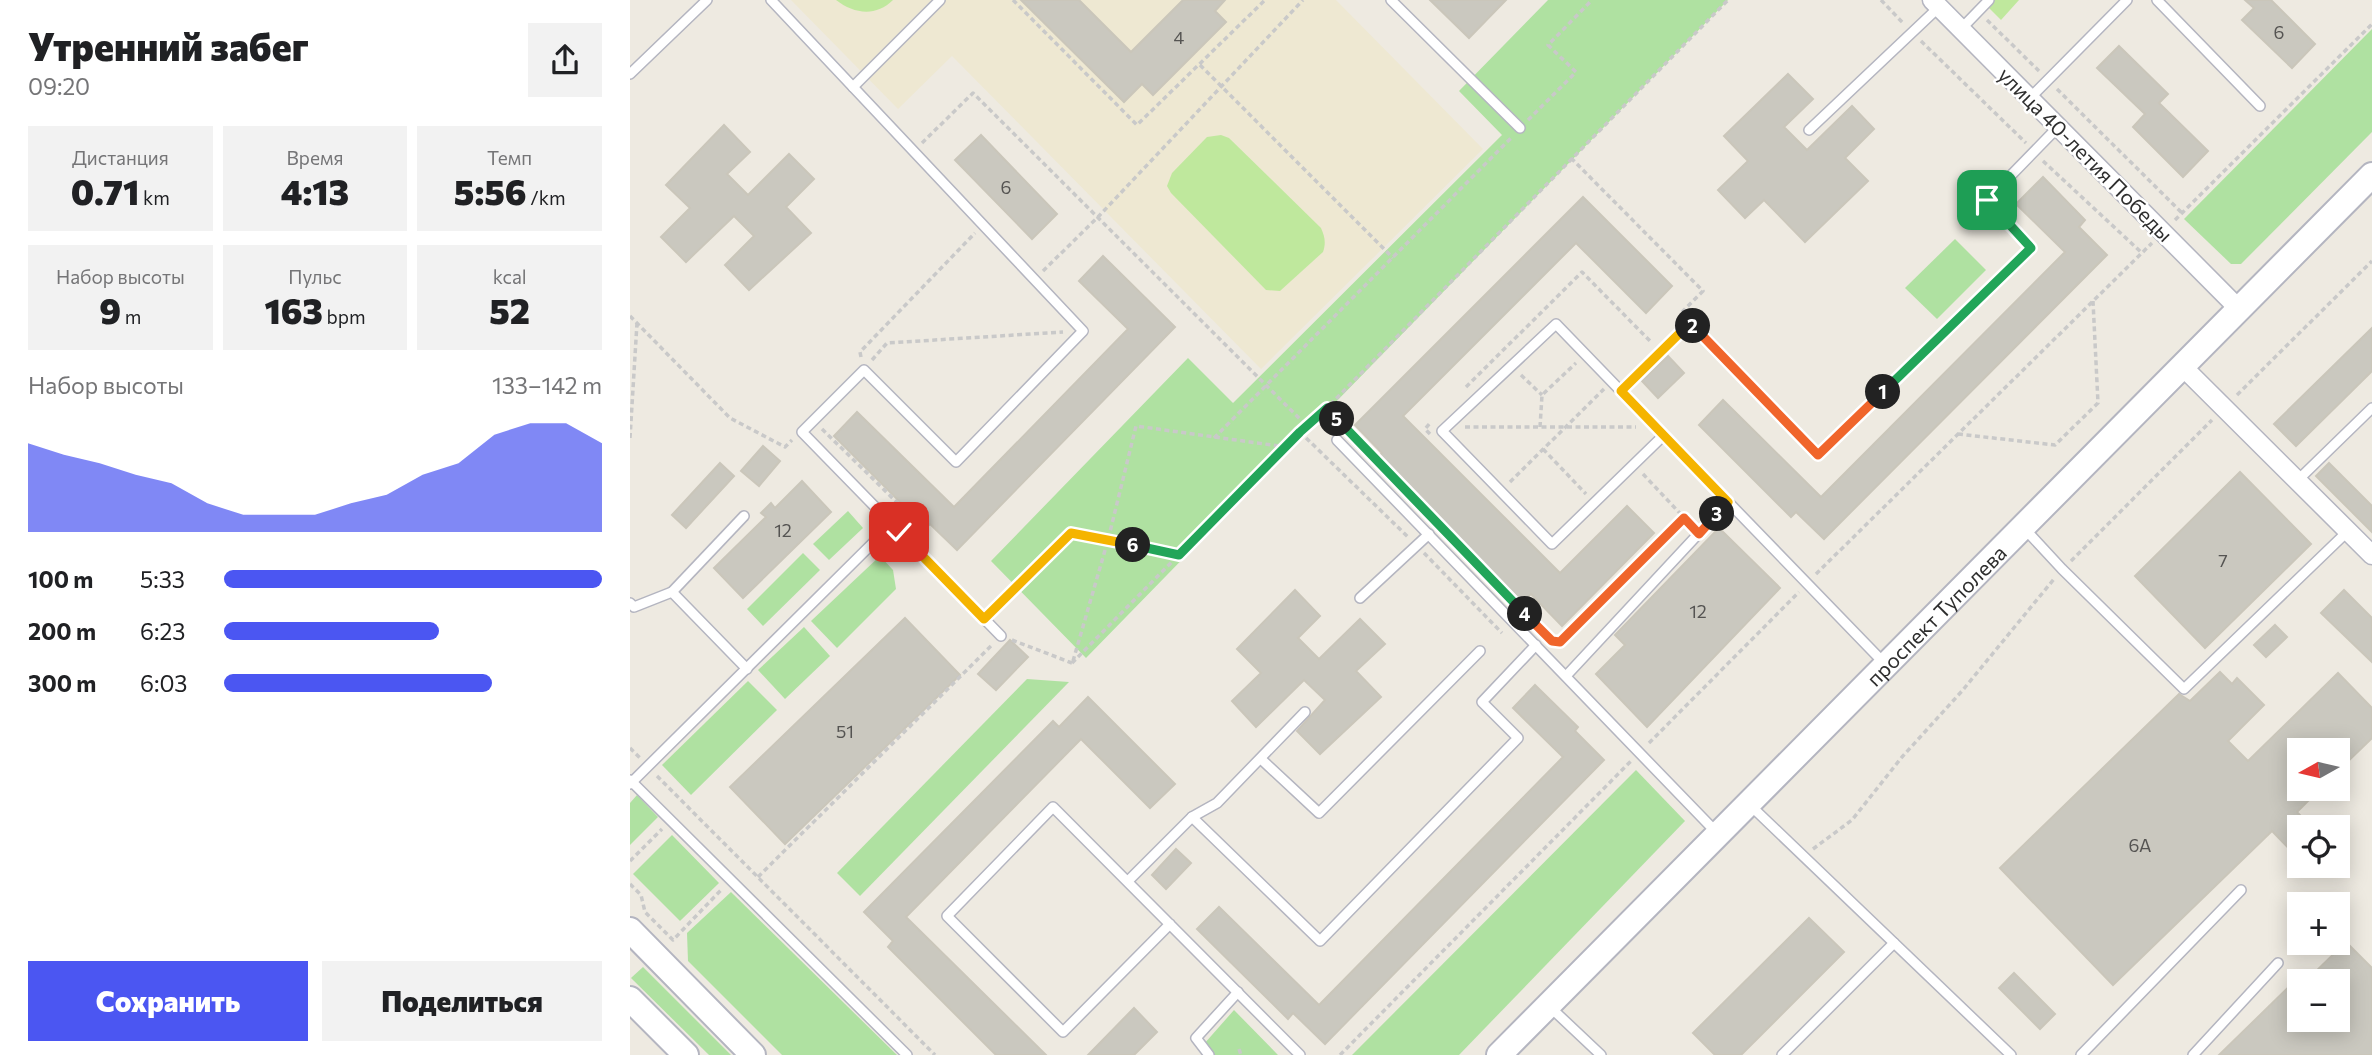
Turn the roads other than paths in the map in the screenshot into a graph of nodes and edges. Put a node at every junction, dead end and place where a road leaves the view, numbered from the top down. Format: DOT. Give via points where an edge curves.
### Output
graph roads {
  1 [pos="707,0"];
  2 [pos="771,0"];
  3 [pos="940,0"];
  4 [pos="1391,0"];
  5 [pos="1989,0"];
  6 [pos="2127,0"];
  7 [pos="2157,0"];
  8 [pos="1935,3"];
  9 [pos="1961,29"];
  10 [pos="630,74"];
  11 [pos="853,87"];
  12 [pos="2029,98"];
  13 [pos="2260,106"];
  14 [pos="2058,127"];
  15 [pos="1520,128"];
  16 [pos="1809,130"];
  17 [pos="2372,175"];
  18 [pos="2239,309"];
  19 [pos="2182,366"];
  20 [pos="1621,391"];
  21 [pos="2372,408"];
  22 [pos="1664,435"];
  23 [pos="1337,440"];
  24 [pos="2297,481"];
  25 [pos="1728,502"];
  26 [pos="744,516"];
  27 [pos="892,524"];
  28 [pos="2023,527"];
  29 [pos="2348,531"];
  30 [pos="1429,534"];
  31 [pos="2372,555"];
  32 [pos="672,592"];
  33 [pos="1360,598"];
  34 [pos="630,603"];
  35 [pos="1001,636"];
  36 [pos="1536,645"];
  37 [pos="1480,651"];
  38 [pos="1886,665"];
  39 [pos="747,669"];
  40 [pos="1566,676"];
  41 [pos="1305,712"];
  42 [pos="1261,759"];
  43 [pos="631,782"];
  44 [pos="1749,804"];
  45 [pos="1192,817"];
  46 [pos="1718,835"];
  47 [pos="1128,881"];
  48 [pos="2241,890"];
  49 [pos="1170,924"];
  50 [pos="630,930"];
  51 [pos="1894,943"];
  52 [pos="2278,963"];
  53 [pos="1238,992"];
  54 [pos="630,999"];
  55 [pos="1549,1006"];
  56 [pos="686,1055"];
  57 [pos="753,1055"];
  58 [pos="907,1055"];
  59 [pos="1209,1055"];
  60 [pos="1300,1055"];
  61 [pos="1499,1055"];
  62 [pos="1601,1055"];
  63 [pos="1782,1055"];
  64 [pos="2011,1055"];
  65 [pos="2081,1055"];
  66 [pos="2193,1055"];
  1 -- 10 [label="lane"];
  2 -- 11 [label="lane"];
  3 -- 11 [label="lane"];
  4 -- 15 [label="lane"];
  5 -- 9 [label="lane"];
  6 -- 12 [label="lane"];
  7 -- 13 [label="lane"];
  8 -- 9 [label="street, улица 40-летия Победы"];
  8 -- 16 [label="lane" via="1912,32"];
  9 -- 12 [label="street, улица 40-летия Победы"];
  11 -- 27 [label="lane" via="1083,331 956,462 864,370 802,432"];
  12 -- 14 [label="street, улица 40-летия Победы"];
  14 -- 18 [label="street, улица 40-летия Победы"];
  14 -- 20 [label="lane" via="1987,200 2031,248 1818,455 1690,323"];
  17 -- 18 [label="main road, проспект Туполева"];
  18 -- 19 [label="main road, проспект Туполева"];
  19 -- 24 [label="street"];
  19 -- 28 [label="main road, проспект Туполева"];
  20 -- 22 [label="lane"];
  20 -- 22 [label="lane" via="1556,324 1442,431 1552,544"];
  21 -- 24 [label="lane"];
  22 -- 25 [label="lane"];
  23 -- 30 [label="lane"];
  24 -- 29 [label="street"];
  25 -- 38 [label="lane"];
  25 -- 40 [label="lane"];
  26 -- 32 [label="lane"];
  27 -- 35 [label="lane"];
  27 -- 39 [label="lane"];
  28 -- 29 [label="lane" via="2184,689"];
  28 -- 38 [label="main road, проспект Туполева"];
  29 -- 31 [label="street"];
  30 -- 33 [label="lane"];
  30 -- 36 [label="lane"];
  32 -- 34 [label="lane" via="634,607"];
  32 -- 39 [label="lane"];
  36 -- 40 [label="lane"];
  36 -- 45 [label="lane" via="1482,702 1518,738 1320,941"];
  37 -- 42 [label="lane" via="1319,813"];
  38 -- 44 [label="main road, проспект Туполева"];
  39 -- 43 [label="lane"];
  40 -- 46 [label="lane"];
  41 -- 42 [label="lane"];
  42 -- 45 [label="lane" via="1217,803"];
  43 -- 58 [label="lane"];
  44 -- 46 [label="main road, проспект Туполева"];
  44 -- 51 [label="lane"];
  45 -- 47 [label="lane"];
  46 -- 55 [label="main road, проспект Туполева"];
  47 -- 49 [label="lane"];
  47 -- 49 [label="lane" via="1053,807 947,916 1063,1032"];
  48 -- 65 [label="lane"];
  49 -- 53 [label="lane"];
  50 -- 57 [label="main road"];
  51 -- 63 [label="lane"];
  51 -- 64 [label="lane"];
  52 -- 66 [label="lane"];
  53 -- 59 [label="lane" via="1196,1038"];
  53 -- 60 [label="lane"];
  54 -- 56 [label="main road"];
  55 -- 61 [label="main road, проспект Туполева"];
  55 -- 62 [label="lane"];
}
